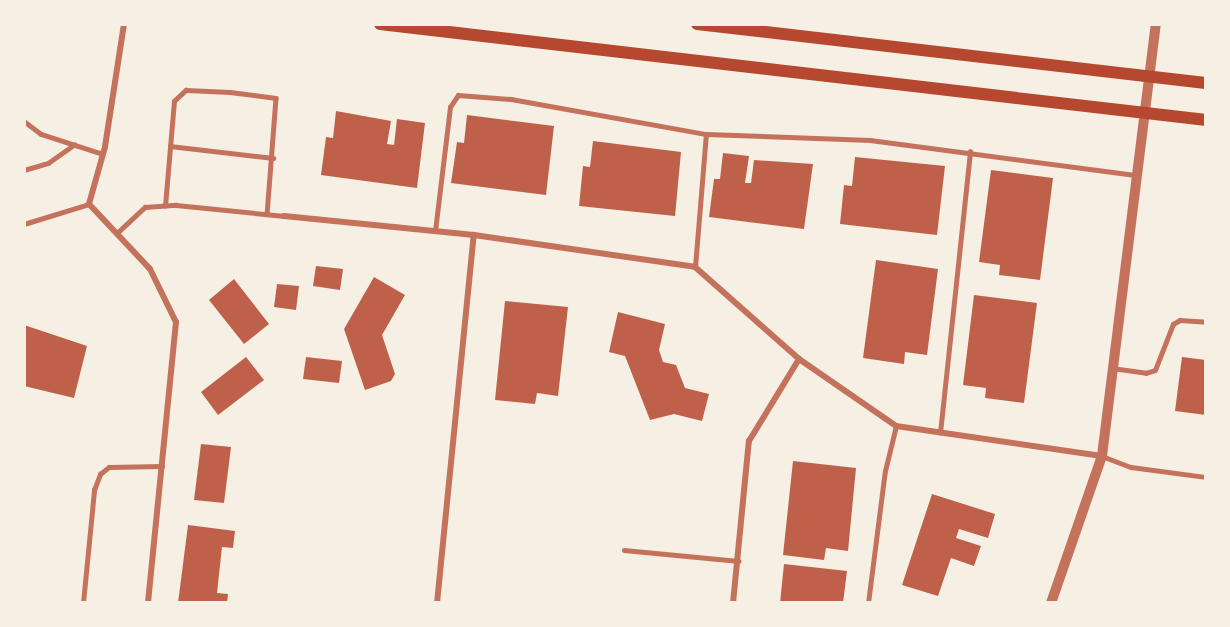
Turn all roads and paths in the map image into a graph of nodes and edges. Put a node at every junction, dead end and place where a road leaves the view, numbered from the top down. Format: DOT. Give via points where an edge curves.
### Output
graph roads {
  1 [pos="124,24"];
  2 [pos="380,24"];
  3 [pos="697,24"];
  4 [pos="1156,24"];
  5 [pos="1152,77"];
  6 [pos="1206,83"];
  7 [pos="1148,113"];
  8 [pos="1206,120"];
  9 [pos="24,122"];
  10 [pos="706,134"];
  11 [pos="74,145"];
  12 [pos="170,146"];
  13 [pos="970,152"];
  14 [pos="103,154"];
  15 [pos="273,158"];
  16 [pos="24,170"];
  17 [pos="1139,175"];
  18 [pos="89,204"];
  19 [pos="165,206"];
  20 [pos="267,214"];
  21 [pos="284,216"];
  22 [pos="24,224"];
  23 [pos="435,231"];
  24 [pos="117,233"];
  25 [pos="474,235"];
  26 [pos="695,267"];
  27 [pos="1206,322"];
  28 [pos="799,359"];
  29 [pos="1112,368"];
  30 [pos="896,426"];
  31 [pos="940,432"];
  32 [pos="1102,456"];
  33 [pos="162,466"];
  34 [pos="1206,477"];
  35 [pos="624,550"];
  36 [pos="738,561"];
  37 [pos="83,603"];
  38 [pos="148,603"];
  39 [pos="437,603"];
  40 [pos="733,603"];
  41 [pos="868,603"];
  42 [pos="1051,603"];
  1 -- 14 [label="street"];
  2 -- 7 [label="main road"];
  3 -- 5 [label="main road"];
  4 -- 5 [label="street"];
  5 -- 6 [label="main road"];
  5 -- 7 [label="street"];
  7 -- 8 [label="main road"];
  7 -- 17 [label="street"];
  9 -- 11 [label="lane" via="41,134"];
  10 -- 13 [label="lane" via="870,140"];
  10 -- 23 [label="lane" via="510,99 458,95 450,107"];
  10 -- 26 [label="lane"];
  11 -- 14 [label="lane"];
  11 -- 16 [label="lane" via="48,163"];
  12 -- 15 [label="lane"];
  12 -- 15 [label="lane" via="174,100 186,90 230,92 276,98"];
  12 -- 19 [label="lane"];
  13 -- 17 [label="lane"];
  13 -- 31 [label="lane"];
  14 -- 18 [label="street"];
  15 -- 20 [label="lane"];
  17 -- 29 [label="street"];
  18 -- 22 [label="lane"];
  18 -- 24 [label="street"];
  19 -- 20 [label="lane"];
  19 -- 24 [label="lane" via="145,207"];
  20 -- 21 [label="lane"];
  21 -- 23 [label="street"];
  23 -- 25 [label="street"];
  24 -- 33 [label="street" via="150,269 176,322"];
  25 -- 26 [label="street"];
  25 -- 39 [label="street"];
  26 -- 28 [label="street"];
  27 -- 29 [label="lane" via="1180,320 1173,324 1155,370 1146,373"];
  28 -- 30 [label="street"];
  28 -- 36 [label="street" via="749,441"];
  29 -- 32 [label="street"];
  30 -- 31 [label="street"];
  30 -- 41 [label="lane" via="885,471"];
  31 -- 32 [label="street"];
  32 -- 34 [label="lane" via="1131,467"];
  32 -- 42 [label="street"];
  33 -- 37 [label="lane" via="109,467 100,474 94,490"];
  33 -- 38 [label="street"];
  35 -- 36 [label="lane"];
  36 -- 40 [label="street"];
}
